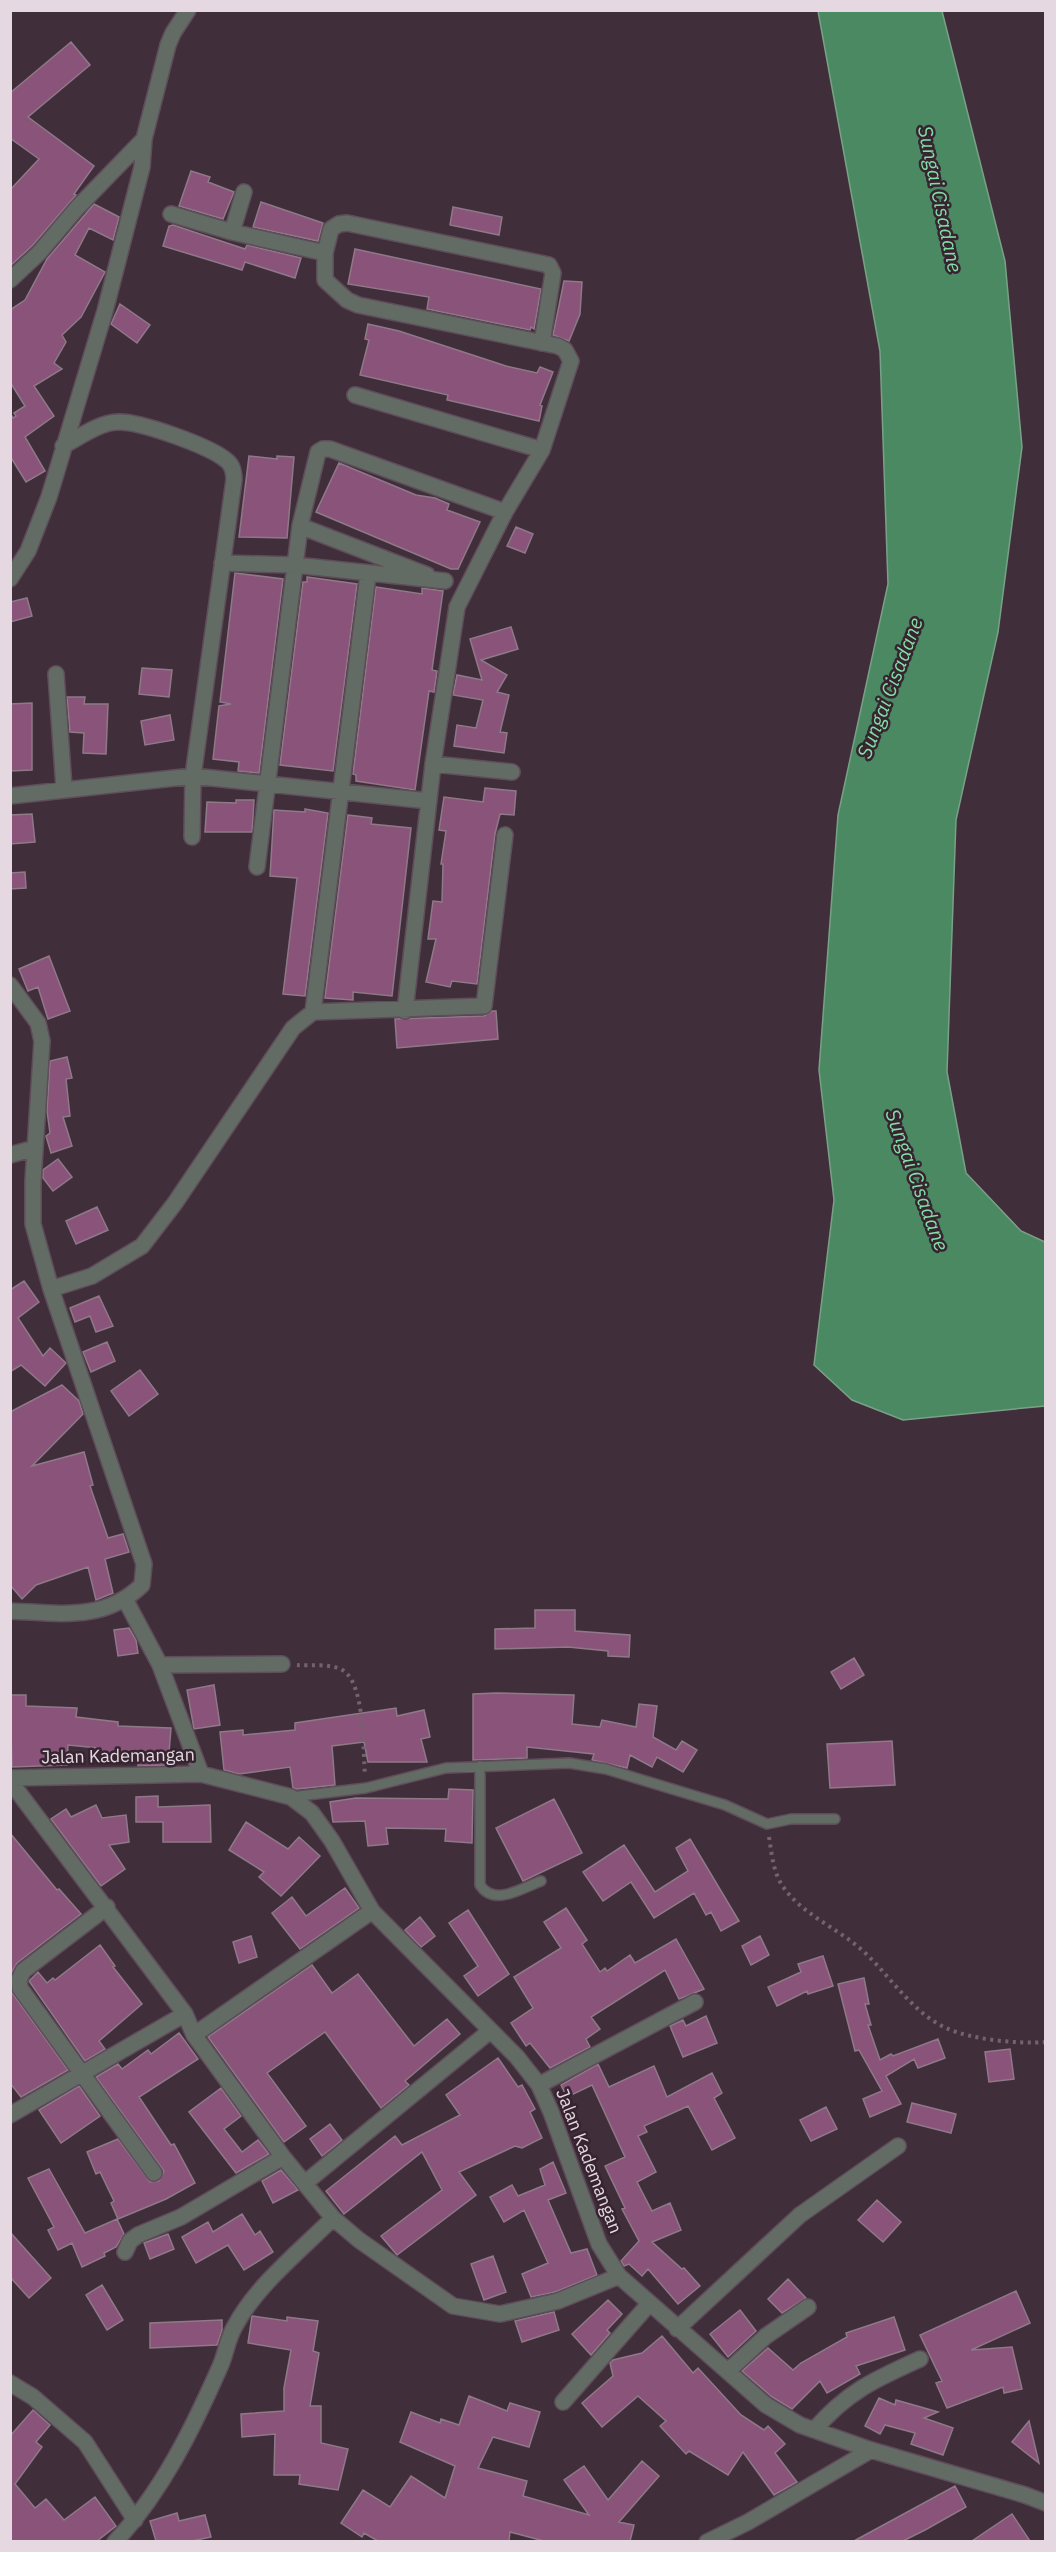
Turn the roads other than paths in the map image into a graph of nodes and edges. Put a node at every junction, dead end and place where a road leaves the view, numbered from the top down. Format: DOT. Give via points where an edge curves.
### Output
graph roads {
  1 [pos="188,10"];
  2 [pos="144,139"];
  3 [pos="244,192"];
  4 [pos="171,214"];
  5 [pos="232,232"];
  6 [pos="325,253"];
  7 [pos="10,280"];
  8 [pos="542,343"];
  9 [pos="355,395"];
  10 [pos="63,446"];
  11 [pos="542,450"];
  12 [pos="506,512"];
  13 [pos="300,526"];
  14 [pos="222,563"];
  15 [pos="295,565"];
  16 [pos="368,575"];
  17 [pos="10,579"];
  18 [pos="445,581"];
  19 [pos="464,589"];
  20 [pos="57,674"];
  21 [pos="433,764"];
  22 [pos="512,772"];
  23 [pos="193,776"];
  24 [pos="268,784"];
  25 [pos="64,788"];
  26 [pos="342,792"];
  27 [pos="10,796"];
  28 [pos="429,801"];
  29 [pos="505,835"];
  30 [pos="192,837"];
  31 [pos="257,867"];
  32 [pos="10,986"];
  33 [pos="405,1011"];
  34 [pos="313,1012"];
  35 [pos="35,1148"];
  36 [pos="10,1155"];
  37 [pos="51,1289"];
  38 [pos="126,1601"];
  39 [pos="10,1611"];
  40 [pos="282,1664"];
  41 [pos="160,1665"];
  42 [pos="480,1766"];
  43 [pos="201,1774"];
  44 [pos="10,1779"];
  45 [pos="291,1797"];
  46 [pos="835,1819"];
  47 [pos="541,1881"];
  48 [pos="107,1906"];
  49 [pos="372,1911"];
  50 [pos="695,2002"];
  51 [pos="185,2014"];
  52 [pos="490,2031"];
  53 [pos="194,2034"];
  54 [pos="82,2074"];
  55 [pos="539,2085"];
  56 [pos="10,2115"];
  57 [pos="898,2146"];
  58 [pos="283,2157"];
  59 [pos="154,2173"];
  60 [pos="305,2183"];
  61 [pos="333,2218"];
  62 [pos="125,2252"];
  63 [pos="619,2276"];
  64 [pos="649,2304"];
  65 [pos="808,2307"];
  66 [pos="677,2329"];
  67 [pos="920,2359"];
  68 [pos="728,2371"];
  69 [pos="10,2383"];
  70 [pos="563,2402"];
  71 [pos="814,2430"];
  72 [pos="871,2450"];
  73 [pos="1046,2503"];
  74 [pos="135,2520"];
  75 [pos="115,2541"];
  76 [pos="707,2541"];
  1 -- 2 [label="street" via="168,45"];
  2 -- 7 [label="street"];
  2 -- 10 [label="street" via="142,167 105,310"];
  3 -- 5 [label="street"];
  4 -- 5 [label="street"];
  5 -- 6 [label="street"];
  6 -- 8 [label="street" via="325,280 358,305"];
  6 -- 8 [label="street" via="331,229 347,223 549,265 553,273"];
  8 -- 11 [label="street" via="565,350 571,362"];
  9 -- 11 [label="street"];
  10 -- 14 [label="street" via="115,421 195,444 226,459 232,466 234,480"];
  10 -- 17 [label="street" via="28,551"];
  11 -- 12 [label="street"];
  12 -- 13 [label="street" via="323,449 315,457"];
  12 -- 19 [label="street"];
  13 -- 15 [label="street"];
  13 -- 18 [label="street"];
  14 -- 15 [label="street"];
  14 -- 23 [label="street"];
  15 -- 16 [label="street"];
  15 -- 24 [label="street"];
  16 -- 18 [label="street"];
  16 -- 26 [label="street"];
  18 -- 19 [label="street"];
  19 -- 21 [label="street" via="452,634"];
  20 -- 25 [label="street"];
  21 -- 22 [label="street"];
  21 -- 28 [label="street"];
  23 -- 24 [label="street"];
  23 -- 25 [label="street"];
  23 -- 30 [label="street"];
  24 -- 26 [label="street"];
  24 -- 31 [label="street"];
  25 -- 27 [label="street"];
  26 -- 28 [label="street"];
  26 -- 34 [label="street"];
  28 -- 33 [label="street"];
  29 -- 33 [label="street" via="484,1006"];
  32 -- 35 [label="street" via="38,1023 42,1041"];
  33 -- 34 [label="street"];
  34 -- 37 [label="street" via="293,1028 142,1246 92,1276"];
  35 -- 36 [label="street"];
  35 -- 37 [label="street" via="33,1224"];
  37 -- 38 [label="street" via="144,1564 142,1586"];
  38 -- 39 [label="street" via="83,1614"];
  38 -- 41 [label="street"];
  40 -- 41 [label="street"];
  41 -- 43 [label="street"];
  42 -- 45 [label="lane" via="446,1768 366,1788"];
  42 -- 46 [label="lane" via="569,1763 606,1769 724,1805 767,1824 790,1819"];
  42 -- 47 [label="lane" via="480,1885 490,1896 498,1897"];
  43 -- 44 [label="street, Jalan Kademangan"];
  43 -- 45 [label="street, Jalan Kademangan"];
  44 -- 48 [label="street"];
  45 -- 49 [label="street, Jalan Kademangan" via="312,1813 332,1841"];
  48 -- 51 [label="street"];
  48 -- 54 [label="street" via="23,1971 19,1980 20,1988"];
  49 -- 52 [label="street, Jalan Kademangan"];
  49 -- 53 [label="street"];
  50 -- 55 [label="street"];
  51 -- 53 [label="street"];
  51 -- 54 [label="street"];
  52 -- 55 [label="street, Jalan Kademangan"];
  52 -- 60 [label="street"];
  53 -- 58 [label="street"];
  54 -- 56 [label="street"];
  54 -- 59 [label="street"];
  55 -- 63 [label="street, Jalan Kademangan" via="598,2244"];
  57 -- 66 [label="street" via="808,2208"];
  58 -- 60 [label="street"];
  58 -- 62 [label="street" via="181,2217 138,2235"];
  60 -- 61 [label="street"];
  61 -- 63 [label="street" via="453,2306 500,2314 558,2301"];
  61 -- 74 [label="street" via="248,2304 233,2328 221,2366 195,2421"];
  63 -- 64 [label="street, Jalan Kademangan"];
  64 -- 66 [label="street, Jalan Kademangan"];
  64 -- 70 [label="street"];
  65 -- 68 [label="street" via="766,2336"];
  66 -- 68 [label="street, Jalan Kademangan"];
  67 -- 71 [label="street" via="850,2393"];
  68 -- 71 [label="street, Jalan Kademangan" via="766,2405"];
  69 -- 74 [label="street" via="33,2397 85,2442"];
  71 -- 72 [label="street, Jalan Kademangan"];
  72 -- 73 [label="street, Jalan Kademangan"];
  72 -- 76 [label="street" via="748,2522"];
  74 -- 75 [label="street"];
}
